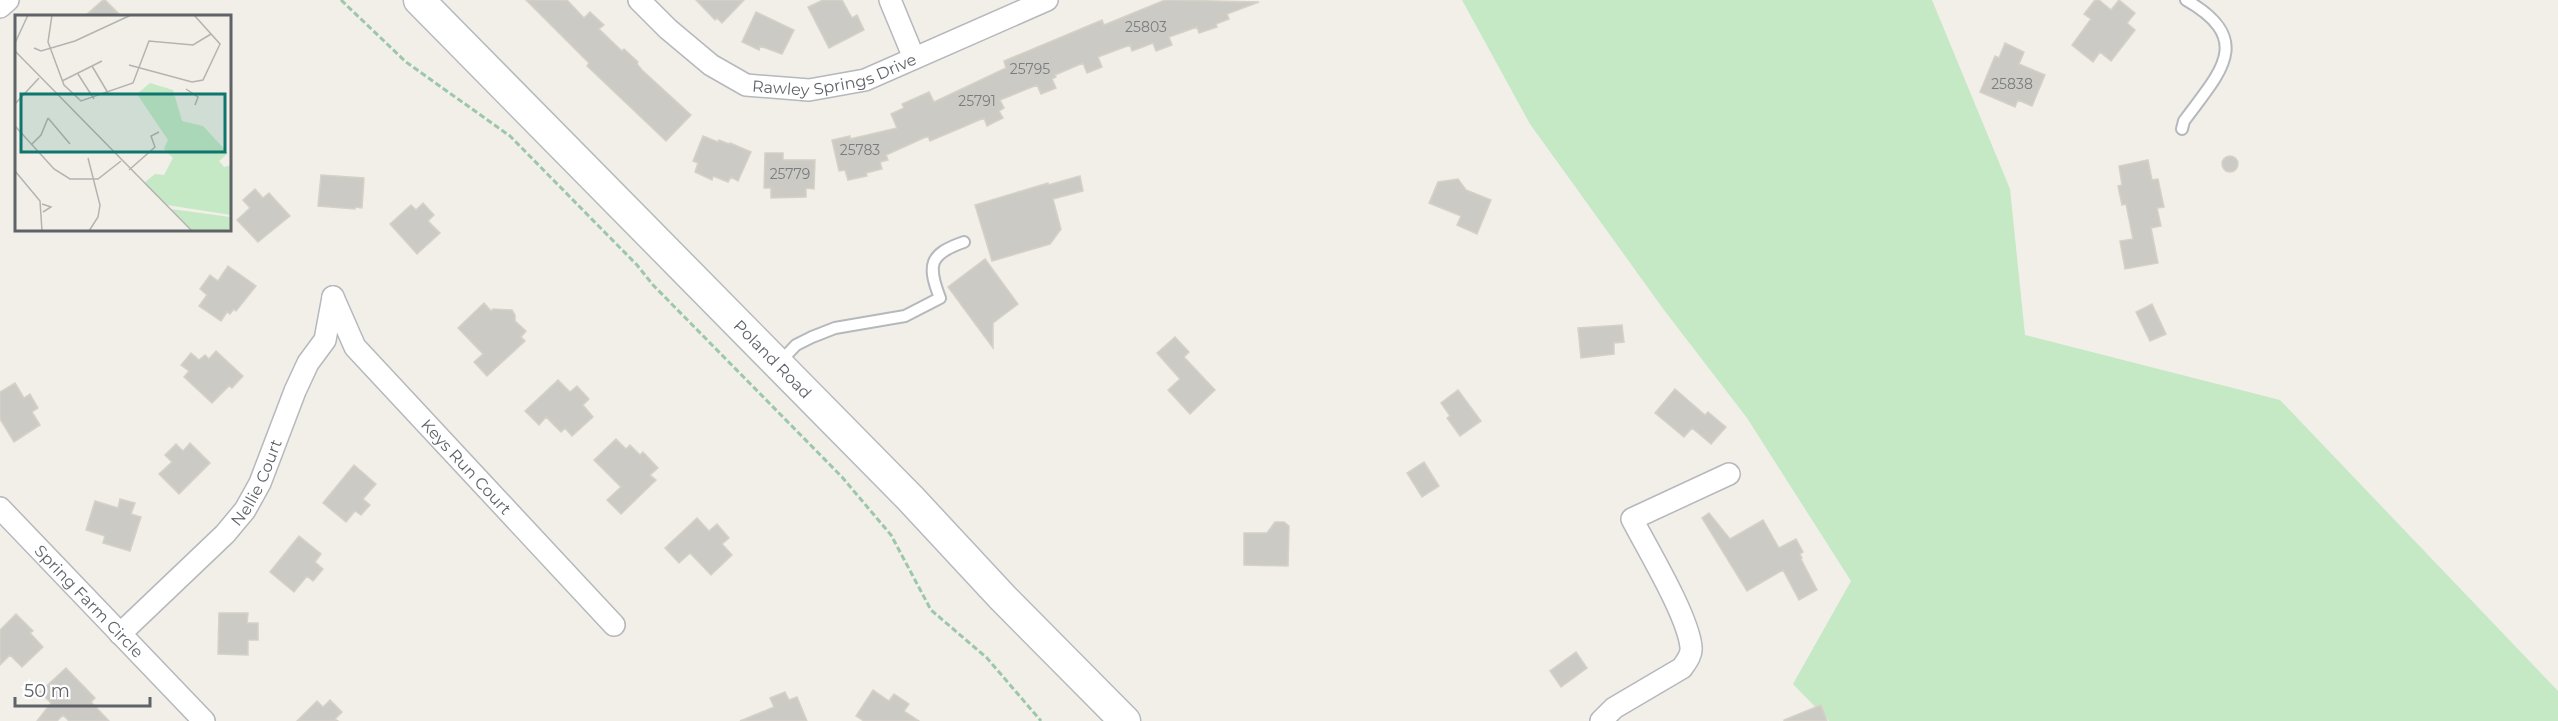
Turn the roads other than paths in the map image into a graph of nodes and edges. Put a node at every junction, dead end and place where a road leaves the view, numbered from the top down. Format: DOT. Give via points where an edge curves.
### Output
graph roads {
  1 [pos="8,0"];
  2 [pos="419,0"];
  3 [pos="639,0"];
  4 [pos="890,0"];
  5 [pos="1047,0"];
  6 [pos="2186,0"];
  7 [pos="0,7"];
  8 [pos="914,58"];
  9 [pos="2182,129"];
  10 [pos="964,242"];
  11 [pos="333,297"];
  12 [pos="778,364"];
  13 [pos="1729,474"];
  14 [pos="0,508"];
  15 [pos="614,625"];
  16 [pos="120,634"];
  17 [pos="204,721"];
  18 [pos="1125,721"];
  19 [pos="1601,721"];
  1 -- 7 [label="street"];
  2 -- 12 [label="street, Poland Road"];
  3 -- 8 [label="street, Rawley Springs Drive" via="711,65 746,85 809,90 865,80"];
  4 -- 8 [label="street"];
  5 -- 8 [label="street, Rawley Springs Drive"];
  6 -- 9 [label="lane" via="2217,22 2225,35 2226,56"];
  10 -- 12 [label="lane" via="946,248 933,260 931,276 940,298 905,316 835,328 812,337 796,345"];
  11 -- 15 [label="street, Keys Run Court" via="355,347"];
  11 -- 16 [label="street, Nellie Court" via="325,340 308,363 260,483 245,510"];
  12 -- 18 [label="street, Poland Road"];
  13 -- 19 [label="street" via="1632,519 1687,627 1691,649 1682,668 1614,708"];
  14 -- 16 [label="street, Spring Farm Circle"];
  16 -- 17 [label="street, Spring Farm Circle"];
}
